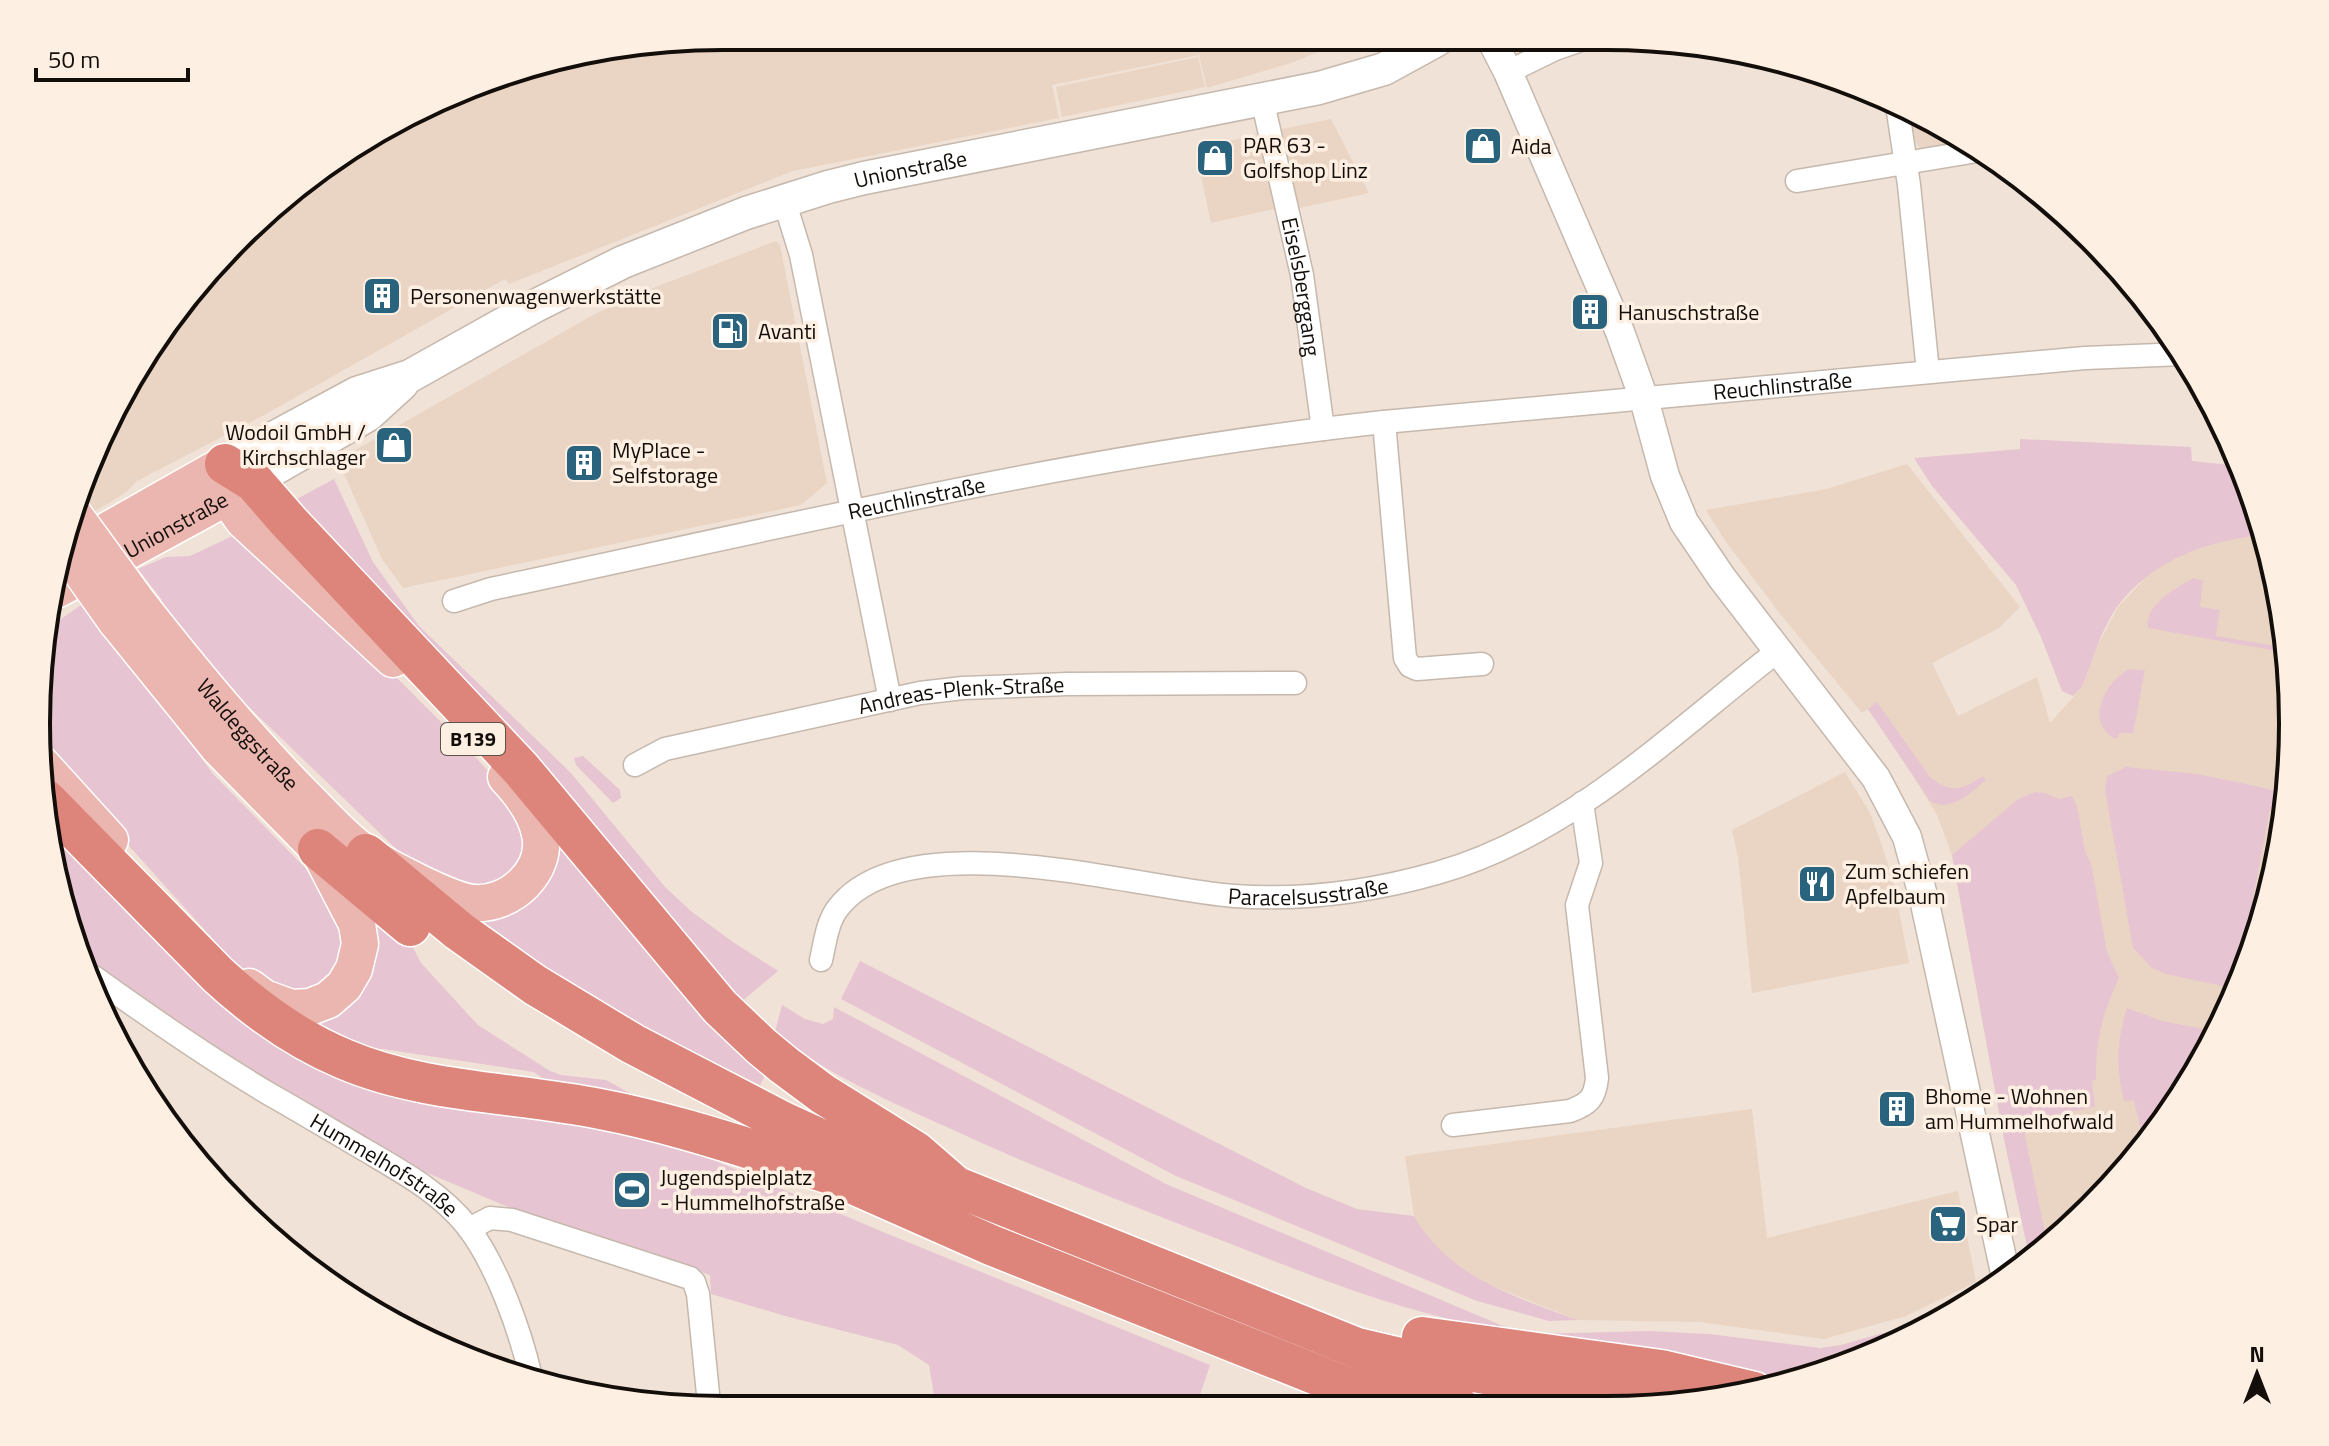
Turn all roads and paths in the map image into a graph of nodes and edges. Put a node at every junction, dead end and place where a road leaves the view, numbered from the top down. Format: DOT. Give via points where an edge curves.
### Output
graph roads {
  1 [pos="1419,50"];
  2 [pos="1497,50"];
  3 [pos="1553,50"];
  4 [pos="1508,72"];
  5 [pos="1262,99"];
  6 [pos="1899,117"];
  7 [pos="1964,153"];
  8 [pos="1907,164"];
  9 [pos="1797,181"];
  10 [pos="784,200"];
  11 [pos="2169,355"];
  12 [pos="1928,372"];
  13 [pos="1644,399"];
  14 [pos="1384,422"];
  15 [pos="1323,429"];
  16 [pos="235,481"];
  17 [pos="852,512"];
  18 [pos="80,527"];
  19 [pos="72,551"];
  20 [pos="71,555"];
  21 [pos="65,585"];
  22 [pos="454,601"];
  23 [pos="128,612"];
  24 [pos="1779,650"];
  25 [pos="1482,664"];
  26 [pos="1295,683"];
  27 [pos="890,700"];
  28 [pos="635,765"];
  29 [pos="52,776"];
  30 [pos="1582,803"];
  31 [pos="56,810"];
  32 [pos="318,849"];
  33 [pos="366,854"];
  34 [pos="821,960"];
  35 [pos="102,982"];
  36 [pos="1453,1125"];
  37 [pos="834,1175"];
  38 [pos="957,1187"];
  39 [pos="469,1229"];
  40 [pos="2004,1266"];
  41 [pos="1312,1331"];
  42 [pos="528,1367"];
  43 [pos="1725,1385"];
  44 [pos="708,1396"];
  45 [pos="1369,1396"];
  46 [pos="1430,1396"];
  47 [pos="1609,1396"];
  1 -- 5 [label="main road, Unionstraße" via="1364,76"];
  2 -- 4 [label="street"];
  3 -- 4 [label="street"];
  4 -- 13 [label="street"];
  5 -- 10 [label="main road, Unionstraße" via="864,178"];
  5 -- 15 [label="street, Eiselsberggang" via="1302,275"];
  6 -- 8 [label="street"];
  7 -- 8 [label="street"];
  8 -- 9 [label="street"];
  8 -- 12 [label="street"];
  10 -- 16 [label="main road, Unionstraße" via="593,276 410,376 368,415"];
  10 -- 17 [label="street" via="801,255"];
  11 -- 12 [label="street, Reuchlinstraße"];
  12 -- 13 [label="street, Reuchlinstraße"];
  13 -- 14 [label="street, Reuchlinstraße"];
  13 -- 24 [label="street" via="1684,522"];
  14 -- 15 [label="street, Reuchlinstraße"];
  14 -- 25 [label="street" via="1405,658 1417,669"];
  15 -- 17 [label="street, Reuchlinstraße" via="1083,466"];
  16 -- 19 [label="main road, Unionstraße"];
  16 -- 21 [label="main road, Unionstraße"];
  16 -- 33 [label="main road, B139" via="244,521 459,724 529,805 541,844 536,865 522,884 502,898 478,903 453,899"];
  16 -- 38 [label="highway" via="288,521 521,769 742,1029"];
  17 -- 22 [label="street, Reuchlinstraße"];
  17 -- 27 [label="street"];
  18 -- 23 [label="main road, B139, bridge"];
  20 -- 23 [label="main road, B139, bridge"];
  23 -- 32 [label="main road, Waldeggstraße / B139" via="218,747"];
  23 -- 33 [label="main road, Waldeggstraße / B139"];
  24 -- 30 [label="street, Paracelsusstraße"];
  24 -- 40 [label="street" via="1861,755 1907,837"];
  26 -- 27 [label="street, Andreas-Plenk-Straße" via="990,686"];
  27 -- 28 [label="street, Andreas-Plenk-Straße" via="665,749"];
  29 -- 32 [label="main road, B139" via="219,961 264,998 291,1008 310,1007 336,994 359,955 353,913"];
  30 -- 34 [label="street, Paracelsusstraße" via="1502,850 1428,876 1344,894 1232,896 1019,865 918,869 879,878 850,895 835,912"];
  30 -- 36 [label="street" via="1591,863 1577,905 1595,1095 1570,1111"];
  31 -- 37 [label="highway" via="246,1000 345,1059 431,1083 601,1109"];
  32 -- 37 [label="highway" via="385,908 551,1027 642,1081"];
  33 -- 38 [label="highway" via="459,931 633,1044 903,1177"];
  35 -- 39 [label="street, Hummelhofstraße" via="253,1084 418,1181"];
  37 -- 45 [label="highway" via="991,1245"];
  38 -- 41 [label="highway"];
  39 -- 42 [label="street" via="504,1293"];
  39 -- 44 [label="street, Hummelhofstraße" via="490,1218 512,1220 683,1274 698,1294"];
  41 -- 43 [label="highway" via="1362,1326 1661,1370"];
  41 -- 46 [label="highway" via="1350,1364"];
  41 -- 47 [label="highway" via="1417,1362"];
}
